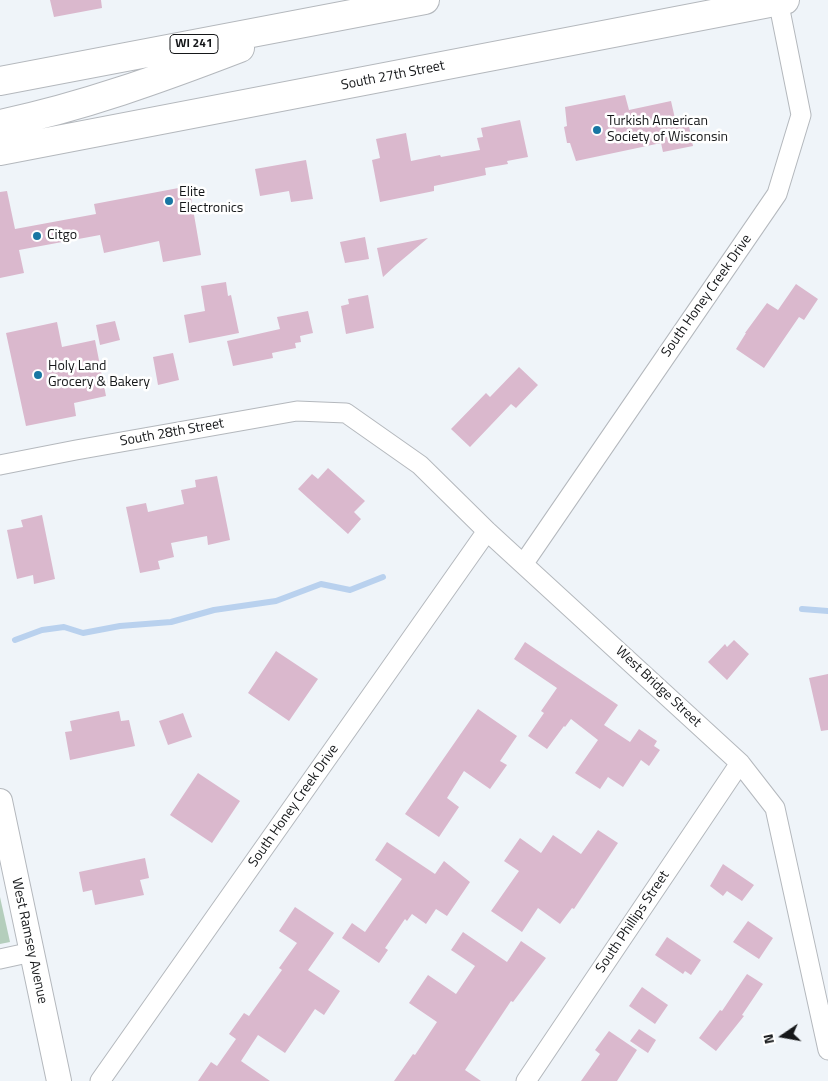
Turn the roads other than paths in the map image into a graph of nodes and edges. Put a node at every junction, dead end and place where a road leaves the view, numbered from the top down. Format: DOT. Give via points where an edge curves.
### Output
graph roads {
  1 [pos="425,0"];
  2 [pos="781,0"];
  3 [pos="302,24"];
  4 [pos="0,81"];
  5 [pos="0,124"];
  6 [pos="0,151"];
  7 [pos="346,413"];
  8 [pos="0,465"];
  9 [pos="487,531"];
  10 [pos="524,563"];
  11 [pos="740,763"];
  12 [pos="0,801"];
  13 [pos="32,952"];
  14 [pos="0,959"];
  15 [pos="828,1050"];
  16 [pos="59,1081"];
  17 [pos="100,1081"];
  18 [pos="526,1081"];
  1 -- 3 [label="main road, WI 241"];
  2 -- 6 [label="main road, South 27th Street"];
  2 -- 10 [label="street, South Honey Creek Drive" via="801,115 777,194"];
  3 -- 4 [label="main road, WI 241"];
  3 -- 5 [label="main road" via="171,75 38,116"];
  7 -- 8 [label="street, South 28th Street" via="297,410"];
  7 -- 9 [label="street, West Bridge Street" via="420,465"];
  9 -- 10 [label="street, West Bridge Street"];
  9 -- 17 [label="street, South Honey Creek Drive"];
  10 -- 11 [label="street, West Bridge Street"];
  11 -- 15 [label="street, West Bridge Street" via="775,808"];
  11 -- 18 [label="street, South Phillips Street"];
  12 -- 13 [label="street, West Ramsey Avenue"];
  13 -- 14 [label="street"];
  13 -- 16 [label="street, West Ramsey Avenue"];
}
